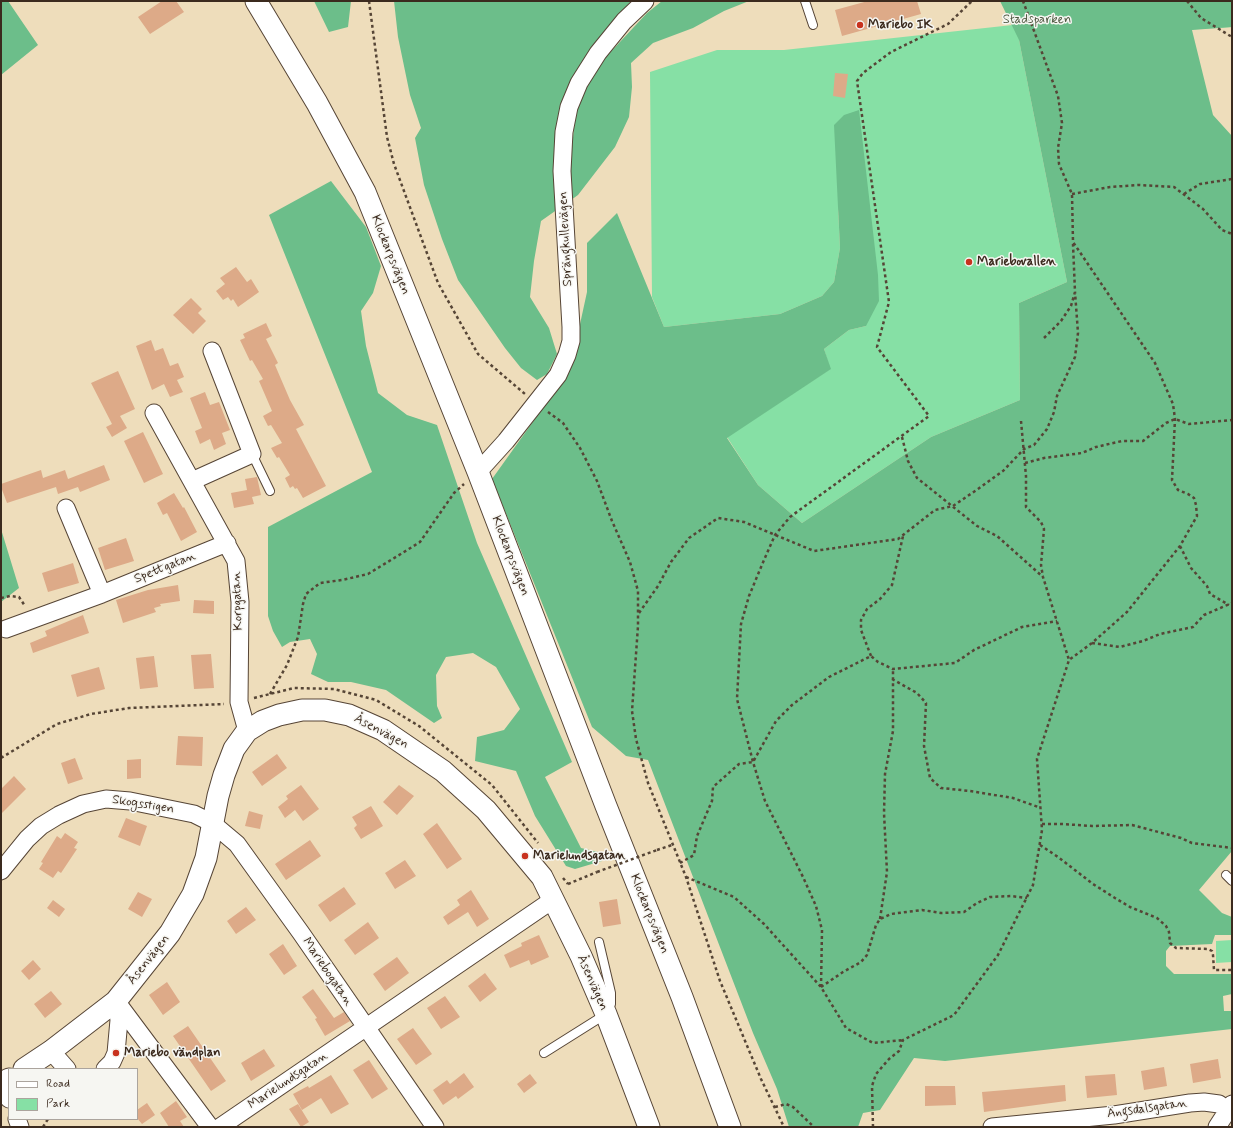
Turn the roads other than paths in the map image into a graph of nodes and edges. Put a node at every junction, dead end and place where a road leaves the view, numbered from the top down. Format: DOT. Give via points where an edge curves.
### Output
graph roads {
  1 [pos="256,1"];
  2 [pos="645,1"];
  3 [pos="805,1"];
  4 [pos="813,25"];
  5 [pos="212,351"];
  6 [pos="154,414"];
  7 [pos="252,454"];
  8 [pos="478,472"];
  9 [pos="192,481"];
  10 [pos="270,491"];
  11 [pos="66,508"];
  12 [pos="227,543"];
  13 [pos="102,594"];
  14 [pos="6,629"];
  15 [pos="247,731"];
  16 [pos="212,823"];
  17 [pos="1,871"];
  18 [pos="554,899"];
  19 [pos="599,942"];
  20 [pos="116,1001"];
  21 [pos="606,1014"];
  22 [pos="366,1028"];
  23 [pos="51,1051"];
  24 [pos="544,1053"];
  25 [pos="26,1068"];
  26 [pos="66,1068"];
  27 [pos="106,1068"];
  28 [pos="1230,1107"];
  29 [pos="210,1127"];
  30 [pos="220,1127"];
  31 [pos="435,1127"];
  32 [pos="649,1127"];
  33 [pos="730,1127"];
  34 [pos="992,1127"];
  35 [pos="1217,1127"];
  1 -- 8 [label="street, Klockarpsvägen" via="317,103 365,192"];
  2 -- 8 [label="street, Sprängkullevägen" via="624,21 598,53 579,83 569,107 564,132 562,171 572,327 567,355 558,375"];
  3 -- 4 [label="lane"];
  5 -- 7 [label="street"];
  6 -- 9 [label="street, Korpgatan"];
  7 -- 9 [label="street"];
  7 -- 10 [label="lane"];
  8 -- 33 [label="street, Klockarpsvägen"];
  9 -- 12 [label="street, Korpgatan"];
  11 -- 13 [label="street"];
  12 -- 13 [label="street, Spettgatan"];
  12 -- 15 [label="street, Korpgatan" via="236,561 239,581 239,702"];
  13 -- 14 [label="street, Spettgatan"];
  15 -- 16 [label="street, Åsenvägen" via="234,750 220,789"];
  15 -- 18 [label="street, Åsenvägen" via="279,714 302,710 325,710 349,715 383,730 443,770 486,810 542,877"];
  16 -- 17 [label="street, Skogsstigen" via="194,814 130,801 106,800 83,804 41,826"];
  16 -- 20 [label="street, Åsenvägen" via="206,858 193,894 170,933"];
  16 -- 22 [label="street, Mariebogatan" via="237,844"];
  18 -- 21 [label="street, Åsenvägen"];
  18 -- 22 [label="street, Marielundsgatan"];
  19 -- 21 [label="lane" via="611,993 611,1004"];
  20 -- 23 [label="street, Åsenvägen"];
  20 -- 27 [label="street" via="119,1020 116,1053"];
  20 -- 29 [label="street"];
  21 -- 24 [label="lane"];
  21 -- 32 [label="street, Åsenvägen"];
  22 -- 30 [label="street, Marielundsgatan"];
  22 -- 31 [label="street, Mariebogatan"];
  23 -- 25 [label="street, Åsenvägen"];
  23 -- 26 [label="street"];
  28 -- 34 [label="street, Ängsdalsgatan" via="1204,1102 1190,1103 1114,1115"];
  28 -- 35 [label="street"];
}
